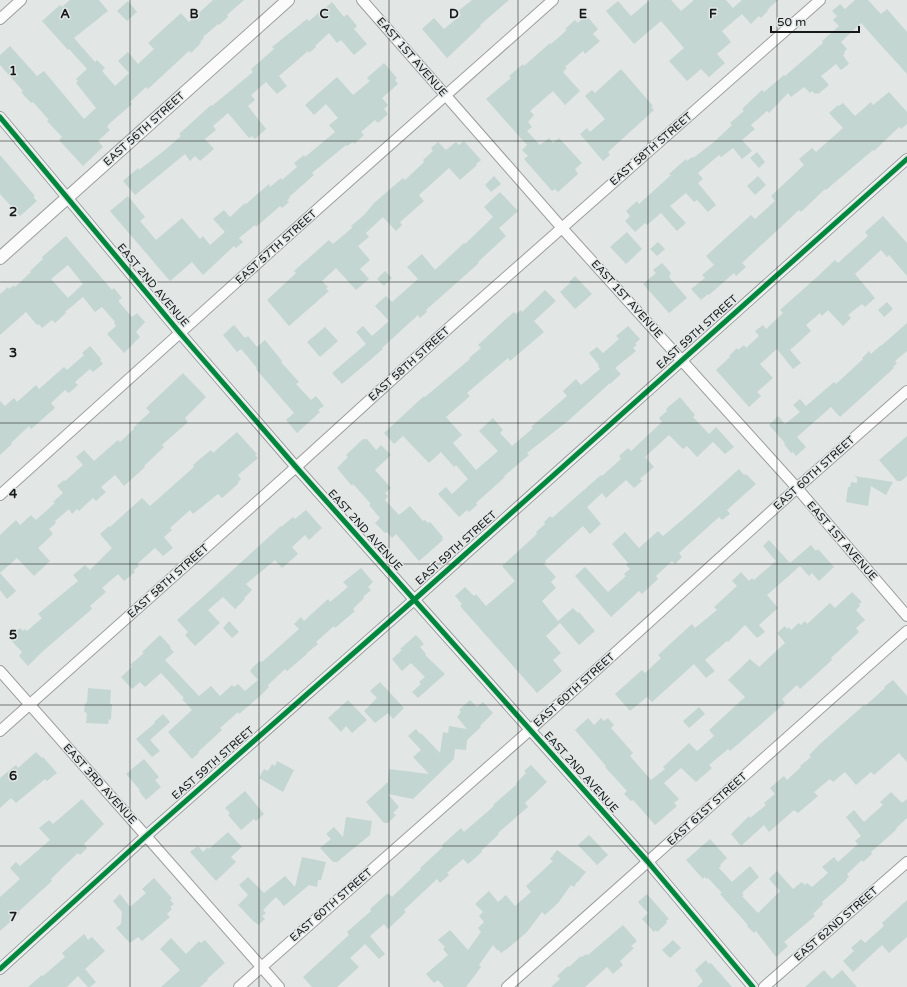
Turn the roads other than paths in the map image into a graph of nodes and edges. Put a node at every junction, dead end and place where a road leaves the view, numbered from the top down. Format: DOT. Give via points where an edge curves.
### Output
graph roads {
  1 [pos="21,0"];
  2 [pos="288,0"];
  3 [pos="362,0"];
  4 [pos="553,0"];
  5 [pos="820,0"];
  6 [pos="0,19"];
  7 [pos="446,96"];
  8 [pos="0,117"];
  9 [pos="907,159"];
  10 [pos="67,198"];
  11 [pos="562,228"];
  12 [pos="0,258"];
  13 [pos="180,333"];
  14 [pos="681,360"];
  15 [pos="907,391"];
  16 [pos="296,467"];
  17 [pos="797,488"];
  18 [pos="0,496"];
  19 [pos="414,600"];
  20 [pos="907,616"];
  21 [pos="907,631"];
  22 [pos="0,671"];
  23 [pos="30,705"];
  24 [pos="530,730"];
  25 [pos="0,731"];
  26 [pos="146,836"];
  27 [pos="648,862"];
  28 [pos="907,862"];
  29 [pos="261,967"];
  30 [pos="0,969"];
  31 [pos="239,987"];
  32 [pos="278,987"];
  33 [pos="507,987"];
  34 [pos="753,987"];
  35 [pos="764,987"];
  1 -- 6 [label="street"];
  2 -- 10 [label="street, EAST 56TH STREET"];
  3 -- 7 [label="street, EAST 1ST AVENUE"];
  4 -- 7 [label="street, EAST 57TH STREET"];
  5 -- 11 [label="street, EAST 58TH STREET"];
  7 -- 11 [label="street, EAST 1ST AVENUE"];
  7 -- 13 [label="street, EAST 57TH STREET"];
  8 -- 10 [label="street, EAST 2ND AVENUE"];
  9 -- 14 [label="street, EAST 59TH STREET"];
  10 -- 12 [label="street, EAST 56TH STREET"];
  10 -- 13 [label="street, EAST 2ND AVENUE"];
  11 -- 14 [label="street, EAST 1ST AVENUE"];
  11 -- 16 [label="street, EAST 58TH STREET"];
  13 -- 16 [label="street, EAST 2ND AVENUE"];
  13 -- 18 [label="street, EAST 57TH STREET"];
  14 -- 17 [label="street, EAST 1ST AVENUE"];
  14 -- 19 [label="street, EAST 59TH STREET"];
  15 -- 17 [label="street, EAST 60TH STREET"];
  16 -- 19 [label="street, EAST 2ND AVENUE"];
  16 -- 23 [label="street, EAST 58TH STREET"];
  17 -- 20 [label="street, EAST 1ST AVENUE"];
  17 -- 24 [label="street, EAST 60TH STREET"];
  19 -- 24 [label="street, EAST 2ND AVENUE"];
  19 -- 26 [label="street, EAST 59TH STREET"];
  21 -- 27 [label="street, EAST 61ST STREET"];
  22 -- 23 [label="street, EAST 3RD AVENUE"];
  23 -- 25 [label="street, EAST 58TH STREET"];
  23 -- 26 [label="street, EAST 3RD AVENUE"];
  24 -- 27 [label="street, EAST 2ND AVENUE"];
  24 -- 29 [label="street, EAST 60TH STREET"];
  26 -- 29 [label="street, EAST 3RD AVENUE"];
  26 -- 30 [label="street, EAST 59TH STREET"];
  27 -- 33 [label="street, EAST 61ST STREET"];
  27 -- 34 [label="street, EAST 2ND AVENUE"];
  28 -- 35 [label="street, EAST 62ND STREET"];
  29 -- 31 [label="street, EAST 60TH STREET"];
  29 -- 32 [label="street, EAST 3RD AVENUE"];
}
